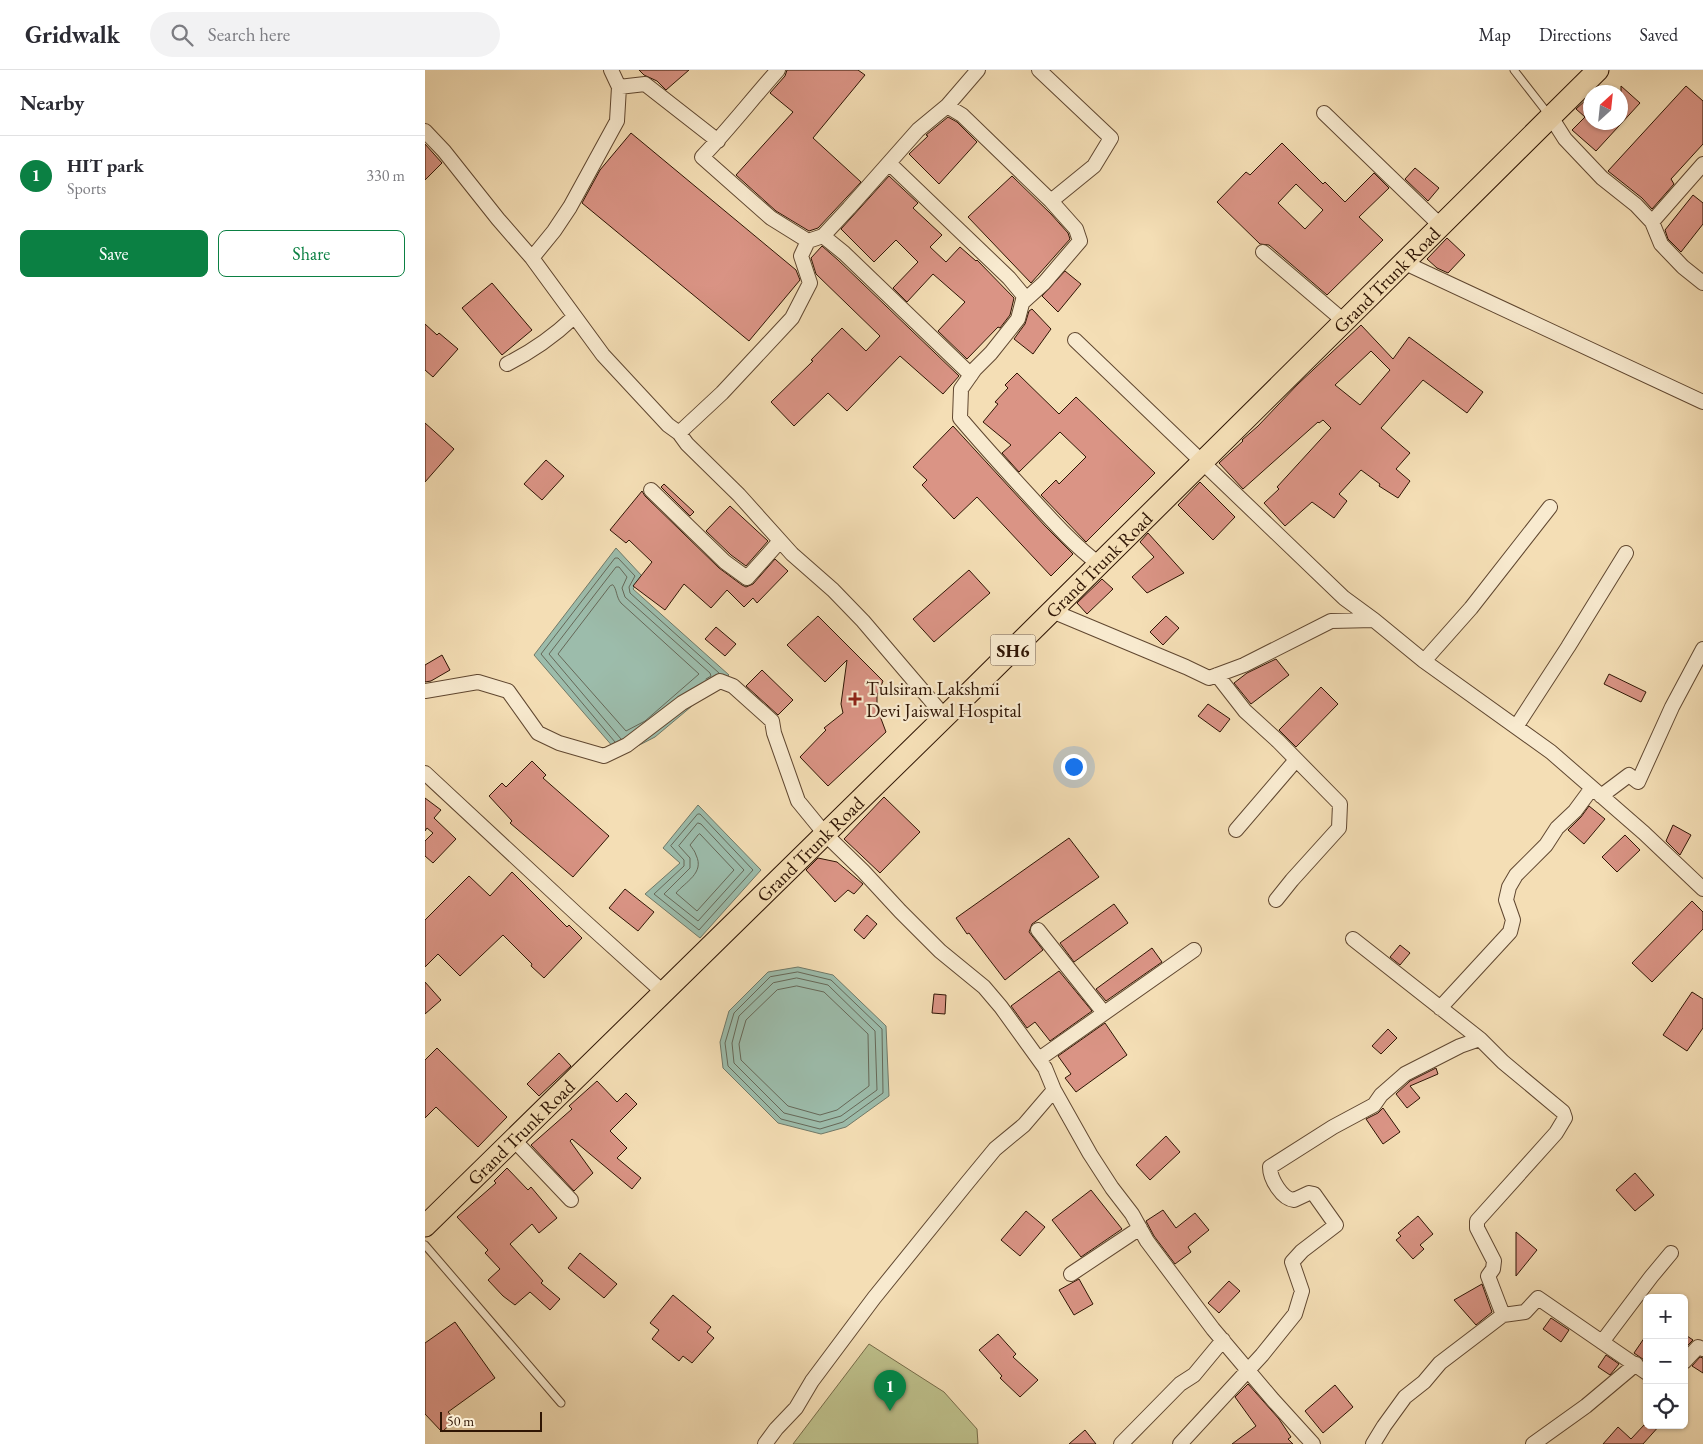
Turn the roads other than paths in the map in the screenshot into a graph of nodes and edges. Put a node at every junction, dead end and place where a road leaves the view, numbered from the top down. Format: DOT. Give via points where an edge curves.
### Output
graph roads {
  1 [pos="611,70"];
  2 [pos="778,70"];
  3 [pos="978,70"];
  4 [pos="1039,70"];
  5 [pos="1514,70"];
  6 [pos="1598,70"];
  7 [pos="619,87"];
  8 [pos="947,106"];
  9 [pos="1324,113"];
  10 [pos="1551,117"];
  11 [pos="425,131"];
  12 [pos="718,141"];
  13 [pos="889,163"];
  14 [pos="1703,164"];
  15 [pos="1051,201"];
  16 [pos="1652,222"];
  17 [pos="1441,226"];
  18 [pos="823,236"];
  19 [pos="808,241"];
  20 [pos="1263,252"];
  21 [pos="533,258"];
  22 [pos="1405,263"];
  23 [pos="1703,283"];
  24 [pos="1023,302"];
  25 [pos="575,317"];
  26 [pos="1345,322"];
  27 [pos="1075,340"];
  28 [pos="507,364"];
  29 [pos="971,375"];
  30 [pos="1703,402"];
  31 [pos="679,434"];
  32 [pos="1203,462"];
  33 [pos="651,490"];
  34 [pos="1550,507"];
  35 [pos="780,540"];
  36 [pos="1626,553"];
  37 [pos="1099,564"];
  38 [pos="1052,611"];
  39 [pos="1374,620"];
  40 [pos="1703,649"];
  41 [pos="1424,661"];
  42 [pos="1217,676"];
  43 [pos="425,691"];
  44 [pos="945,717"];
  45 [pos="1516,727"];
  46 [pos="1296,760"];
  47 [pos="425,773"];
  48 [pos="1597,792"];
  49 [pos="1236,830"];
  50 [pos="825,834"];
  51 [pos="1703,889"];
  52 [pos="1276,900"];
  53 [pos="1038,930"];
  54 [pos="1353,939"];
  55 [pos="1194,950"];
  56 [pos="665,993"];
  57 [pos="1440,1008"];
  58 [pos="1104,1013"];
  59 [pos="1480,1039"];
  60 [pos="1039,1059"];
  61 [pos="1054,1090"];
  62 [pos="515,1140"];
  63 [pos="571,1200"];
  64 [pos="425,1226"];
  65 [pos="1140,1228"];
  66 [pos="425,1245"];
  67 [pos="1671,1253"];
  68 [pos="1071,1274"];
  69 [pos="1503,1315"];
  70 [pos="1223,1340"];
  71 [pos="1602,1342"];
  72 [pos="1703,1349"];
  73 [pos="1688,1358"];
  74 [pos="1641,1368"];
  75 [pos="1248,1370"];
  76 [pos="561,1403"];
  77 [pos="765,1444"];
  78 [pos="1121,1444"];
  79 [pos="1180,1444"];
  80 [pos="1313,1444"];
  81 [pos="1373,1444"];
  82 [pos="1533,1444"];
  1 -- 7 [label="street"];
  2 -- 12 [label="street"];
  3 -- 8 [label="street"];
  4 -- 15 [label="street" via="1111,138 1094,166"];
  5 -- 10 [label="lane"];
  6 -- 10 [label="main road, Grand Trunk Road / SH6"];
  7 -- 12 [label="street" via="645,84"];
  7 -- 21 [label="street" via="617,121 570,207"];
  8 -- 13 [label="street" via="917,130"];
  8 -- 15 [label="street" via="962,115"];
  9 -- 17 [label="street"];
  10 -- 16 [label="street" via="1565,139 1596,172 1637,205"];
  10 -- 17 [label="main road, Grand Trunk Road / SH6"];
  11 -- 21 [label="street"];
  12 -- 19 [label="street" via="702,158 771,218"];
  13 -- 18 [label="street"];
  13 -- 24 [label="street" via="1009,278 1025,296"];
  14 -- 16 [label="street"];
  15 -- 24 [label="street" via="1076,229 1080,241"];
  16 -- 23 [label="street" via="1661,244"];
  17 -- 22 [label="main road, Grand Trunk Road / SH6"];
  18 -- 19 [label="street"];
  18 -- 29 [label="street"];
  19 -- 31 [label="street" via="801,256 810,283 791,318"];
  20 -- 26 [label="street"];
  21 -- 25 [label="street"];
  22 -- 26 [label="main road, Grand Trunk Road / SH6"];
  22 -- 30 [label="street"];
  24 -- 29 [label="street" via="1018,318"];
  25 -- 28 [label="street" via="525,355"];
  25 -- 31 [label="street" via="603,355"];
  26 -- 32 [label="main road, Grand Trunk Road / SH6"];
  27 -- 32 [label="street"];
  29 -- 37 [label="street" via="961,389 960,418 1079,550"];
  31 -- 35 [label="street"];
  32 -- 37 [label="main road, Grand Trunk Road / SH6"];
  32 -- 39 [label="street" via="1344,598"];
  33 -- 35 [label="street" via="725,562 747,578"];
  34 -- 41 [label="street" via="1471,608"];
  35 -- 44 [label="street" via="863,621"];
  36 -- 45 [label="street"];
  37 -- 38 [label="main road, Grand Trunk Road / SH6"];
  38 -- 42 [label="street" via="1209,678"];
  38 -- 44 [label="main road, Grand Trunk Road / SH6"];
  39 -- 41 [label="street"];
  39 -- 42 [label="street" via="1331,621"];
  40 -- 48 [label="street" via="1638,782 1629,775"];
  41 -- 45 [label="street"];
  42 -- 46 [label="street" via="1245,711"];
  43 -- 50 [label="street" via="478,682 508,691 538,732 559,743 604,756 627,745 682,703 720,681 733,686 772,722 798,801"];
  44 -- 50 [label="main road, Grand Trunk Road / SH6"];
  45 -- 48 [label="street"];
  46 -- 49 [label="street"];
  46 -- 52 [label="street" via="1340,804 1339,828"];
  47 -- 56 [label="street"];
  48 -- 51 [label="street"];
  48 -- 57 [label="street" via="1557,828 1546,845 1516,875 1506,900 1513,920 1510,932"];
  50 -- 56 [label="main road, Grand Trunk Road / SH6"];
  50 -- 60 [label="street" via="940,951 984,987"];
  53 -- 58 [label="street"];
  54 -- 57 [label="street"];
  55 -- 58 [label="street"];
  56 -- 62 [label="main road, Grand Trunk Road / SH6"];
  57 -- 59 [label="street"];
  58 -- 60 [label="street"];
  59 -- 69 [label="street" via="1563,1112 1565,1118 1556,1133 1477,1221 1477,1228 1494,1261 1488,1276"];
  59 -- 75 [label="street" via="1405,1074 1374,1104 1270,1168 1272,1179 1288,1198 1294,1200 1309,1193 1315,1194 1336,1225 1292,1262 1302,1291 1295,1314"];
  60 -- 61 [label="street"];
  61 -- 65 [label="street" via="1090,1154"];
  61 -- 77 [label="street" via="1024,1125 995,1149 873,1298 796,1408"];
  62 -- 63 [label="street"];
  62 -- 64 [label="main road, Grand Trunk Road / SH6"];
  65 -- 68 [label="street"];
  65 -- 70 [label="street"];
  66 -- 76 [label="lane"];
  67 -- 71 [label="street"];
  69 -- 71 [label="street" via="1525,1312 1538,1298"];
  69 -- 81 [label="street" via="1440,1363 1405,1397"];
  70 -- 75 [label="street"];
  70 -- 78 [label="street" via="1194,1375 1180,1384"];
  71 -- 74 [label="street"];
  72 -- 73 [label="street" via="1698,1347"];
  74 -- 82 [label="street"];
  75 -- 79 [label="street"];
  75 -- 80 [label="street"];
}
